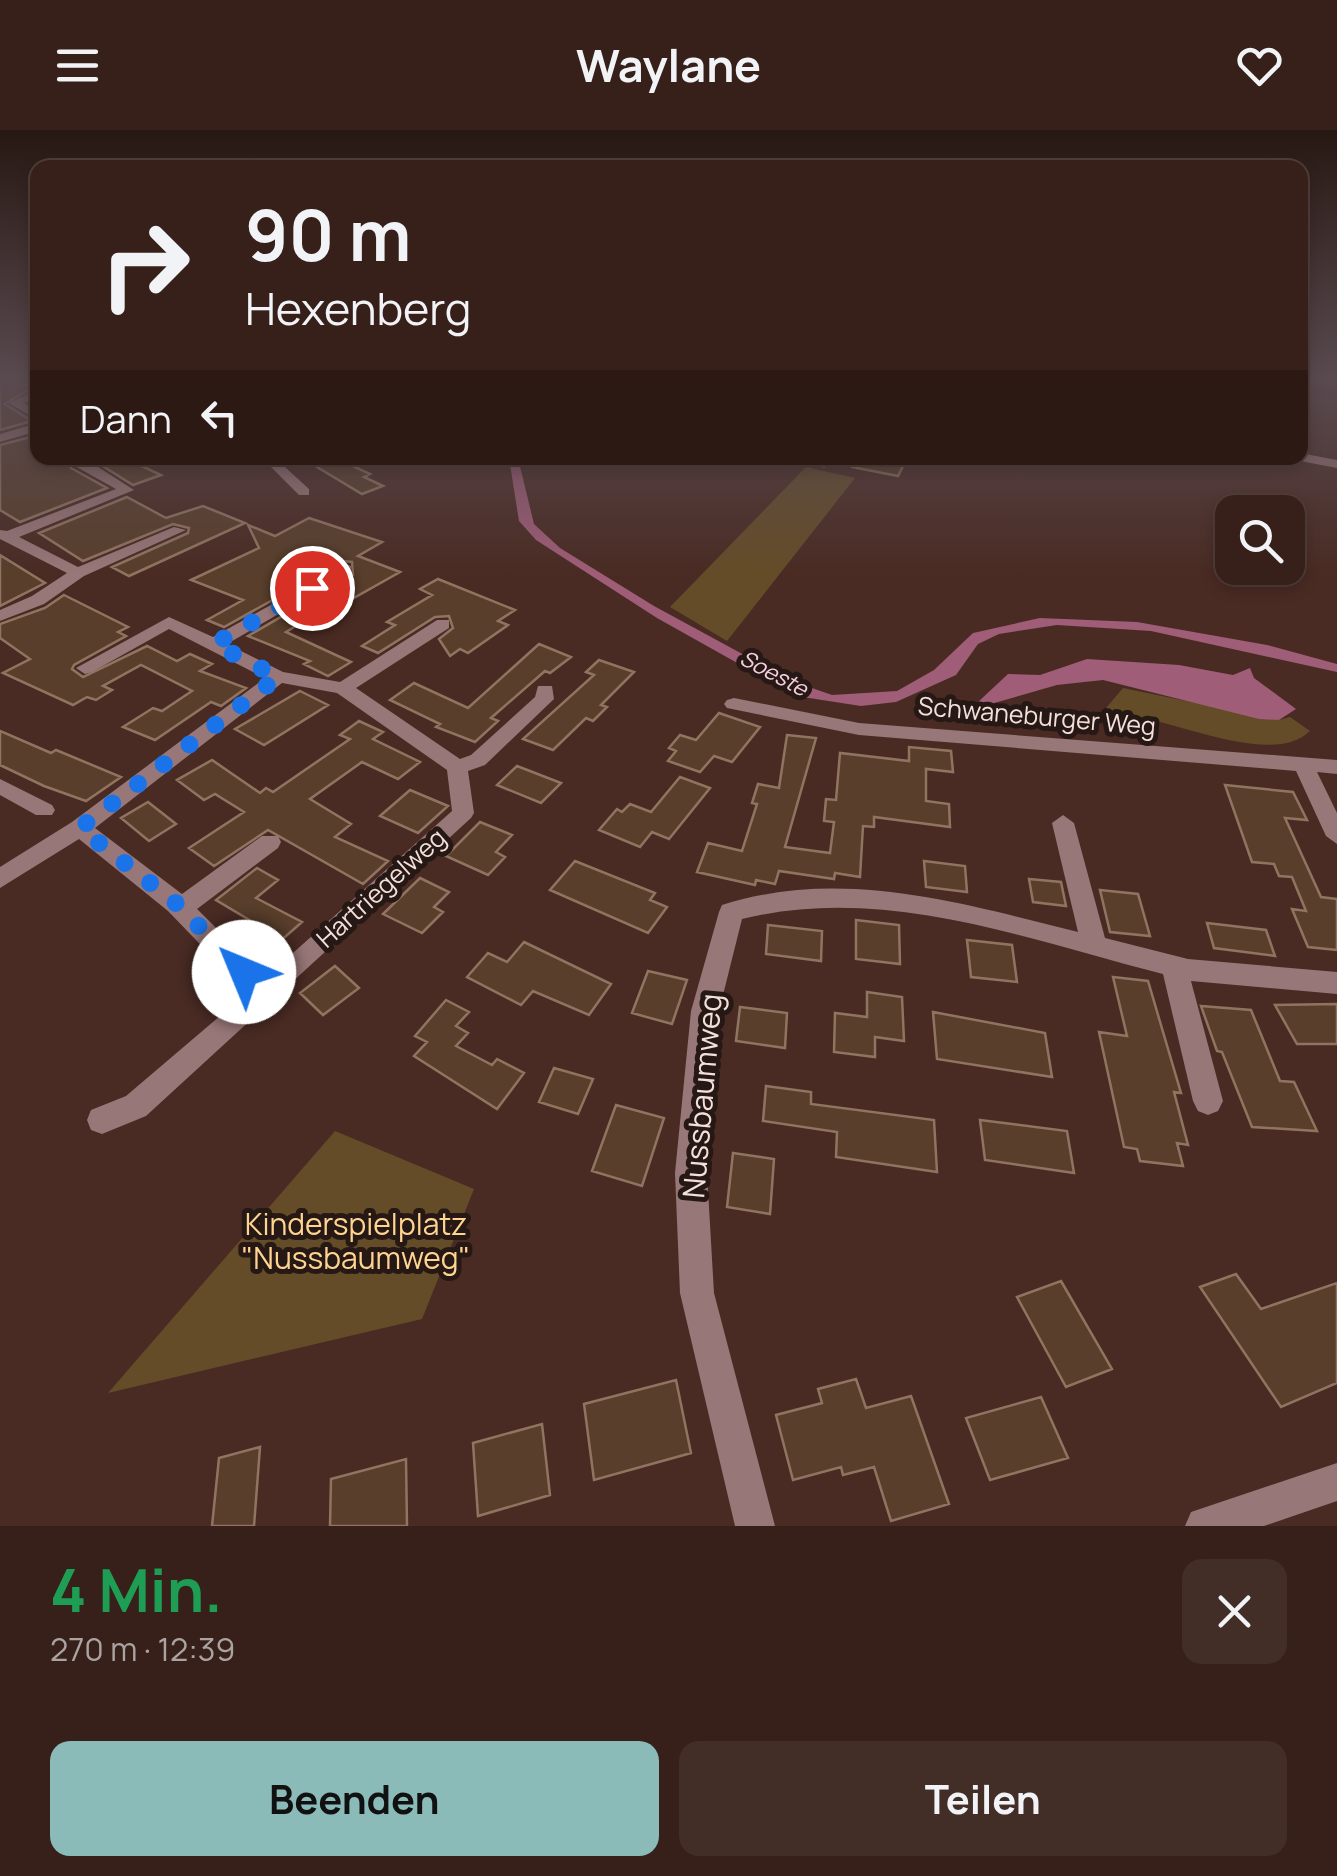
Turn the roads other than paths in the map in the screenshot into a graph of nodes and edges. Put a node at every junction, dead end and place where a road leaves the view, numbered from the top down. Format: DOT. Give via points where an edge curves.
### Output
graph roads {
  1 [pos="1308,459"];
  2 [pos="1337,464"];
  3 [pos="83,465"];
  4 [pos="275,465"];
  5 [pos="304,492"];
  6 [pos="179,530"];
  7 [pos="4,535"];
  8 [pos="345,569"];
  9 [pos="78,573"];
  10 [pos="0,616"];
  11 [pos="442,624"];
  12 [pos="214,644"];
  13 [pos="85,668"];
  14 [pos="278,677"];
  15 [pos="343,688"];
  16 [pos="545,690"];
  17 [pos="734,704"];
  18 [pos="1302,764"];
  19 [pos="458,767"];
  20 [pos="1337,767"];
  21 [pos="0,786"];
  22 [pos="44,810"];
  23 [pos="1063,823"];
  24 [pos="80,828"];
  25 [pos="1337,836"];
  26 [pos="270,842"];
  27 [pos="0,880"];
  28 [pos="181,908"];
  29 [pos="1094,946"];
  30 [pos="1174,967"];
  31 [pos="1337,984"];
  32 [pos="265,994"];
  33 [pos="1208,1102"];
  34 [pos="102,1120"];
  35 [pos="1337,1482"];
  36 [pos="755,1526"];
  37 [pos="1205,1526"];
  1 -- 2 [label="street"];
  3 -- 7 [label="street" via="128,490"];
  4 -- 5 [label="street"];
  6 -- 9 [label="street"];
  7 -- 9 [label="street"];
  8 -- 12 [label="street"];
  9 -- 10 [label="street"];
  11 -- 15 [label="street"];
  12 -- 13 [label="street" via="169,622"];
  12 -- 14 [label="street"];
  14 -- 15 [label="street"];
  14 -- 24 [label="street"];
  15 -- 19 [label="street"];
  16 -- 19 [label="street" via="544,699 478,760"];
  17 -- 18 [label="street, Schwaneburger Weg" via="859,729"];
  18 -- 20 [label="street, Schwaneburger Weg"];
  18 -- 25 [label="street"];
  19 -- 32 [label="street, Hartriegelweg" via="463,813"];
  21 -- 22 [label="street"];
  23 -- 29 [label="street"];
  24 -- 27 [label="street"];
  24 -- 28 [label="street"];
  26 -- 28 [label="street"];
  28 -- 32 [label="street"];
  29 -- 30 [label="street, Nussbaumweg"];
  29 -- 36 [label="street, Nussbaumweg" via="889,897 762,902 731,912 706,1012 691,1173 697,1293"];
  30 -- 31 [label="street, Nussbaumweg"];
  30 -- 33 [label="street"];
  32 -- 34 [label="street, Hartriegelweg" via="136,1106"];
  35 -- 37 [label="street"];
}
